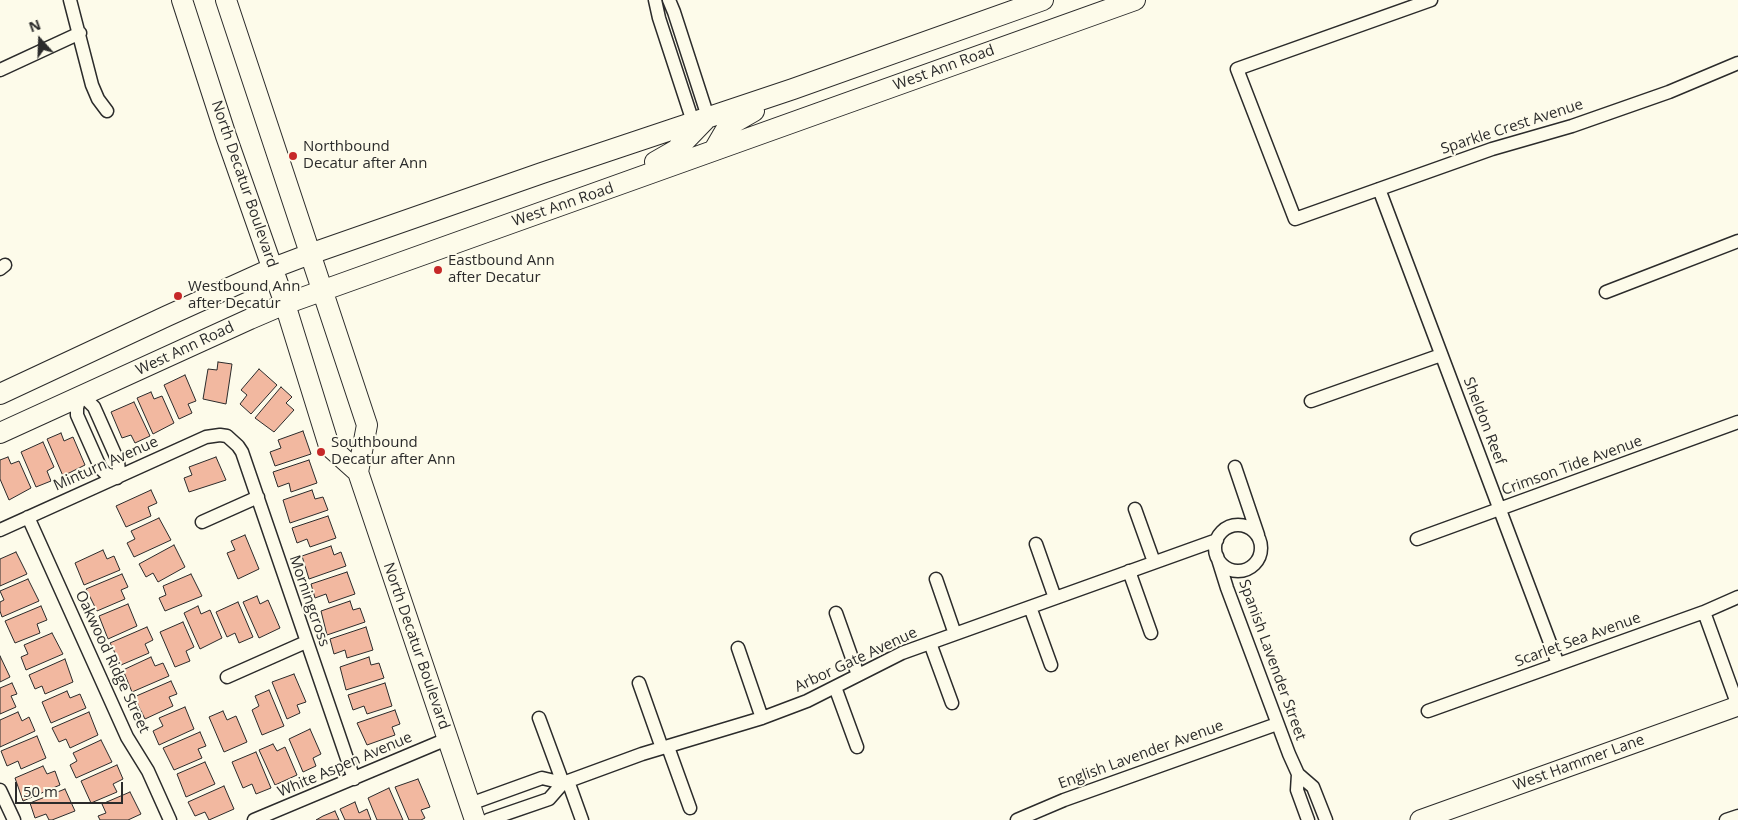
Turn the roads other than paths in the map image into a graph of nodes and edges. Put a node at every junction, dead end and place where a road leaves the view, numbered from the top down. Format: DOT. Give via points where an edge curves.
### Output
graph roads {
  1 [pos="70,0"];
  2 [pos="182,0"];
  3 [pos="226,0"];
  4 [pos="655,0"];
  5 [pos="669,0"];
  6 [pos="1043,0"];
  7 [pos="1431,0"];
  8 [pos="1125,2"];
  9 [pos="80,33"];
  10 [pos="1738,63"];
  11 [pos="0,70"];
  12 [pos="793,89"];
  13 [pos="107,111"];
  14 [pos="700,120"];
  15 [pos="714,150"];
  16 [pos="607,189"];
  17 [pos="1379,189"];
  18 [pos="1738,242"];
  19 [pos="310,254"];
  20 [pos="273,268"];
  21 [pos="322,291"];
  22 [pos="1606,292"];
  23 [pos="286,304"];
  24 [pos="1441,354"];
  25 [pos="0,394"];
  26 [pos="80,397"];
  27 [pos="1311,401"];
  28 [pos="1738,422"];
  29 [pos="0,433"];
  30 [pos="227,436"];
  31 [pos="1235,468"];
  32 [pos="358,472"];
  33 [pos="117,478"];
  34 [pos="258,497"];
  35 [pos="1135,509"];
  36 [pos="1500,509"];
  37 [pos="28,517"];
  38 [pos="202,522"];
  39 [pos="0,530"];
  40 [pos="1417,539"];
  41 [pos="1217,540"];
  42 [pos="1260,540"];
  43 [pos="1036,544"];
  44 [pos="1217,556"];
  45 [pos="1154,562"];
  46 [pos="1129,571"];
  47 [pos="936,579"];
  48 [pos="1738,597"];
  49 [pos="1055,598"];
  50 [pos="1030,607"];
  51 [pos="1704,612"];
  52 [pos="836,613"];
  53 [pos="1151,633"];
  54 [pos="956,634"];
  55 [pos="306,642"];
  56 [pos="930,643"];
  57 [pos="738,648"];
  58 [pos="1558,664"];
  59 [pos="1051,665"];
  60 [pos="858,675"];
  61 [pos="227,677"];
  62 [pos="639,683"];
  63 [pos="835,687"];
  64 [pos="952,703"];
  65 [pos="1738,706"];
  66 [pos="1428,711"];
  67 [pos="539,718"];
  68 [pos="762,718"];
  69 [pos="1277,724"];
  70 [pos="447,739"];
  71 [pos="665,747"];
  72 [pos="857,747"];
  73 [pos="1298,774"];
  74 [pos="354,779"];
  75 [pos="565,782"];
  76 [pos="0,790"];
  77 [pos="690,808"];
  78 [pos="472,812"];
  79 [pos="1738,816"];
  80 [pos="14,820"];
  81 [pos="170,820"];
  82 [pos="254,820"];
  83 [pos="488,820"];
  84 [pos="582,820"];
  85 [pos="1017,820"];
  86 [pos="1308,820"];
  87 [pos="1326,820"];
  88 [pos="1420,820"];
  89 [pos="1726,820"];
  1 -- 9 [label="street"];
  2 -- 20 [label="main road, North Decatur Boulevard"];
  3 -- 19 [label="main road, North Decatur Boulevard"];
  4 -- 14 [label="street" via="659,18"];
  5 -- 14 [label="street"];
  6 -- 12 [label="main road, West Ann Road"];
  7 -- 17 [label="street, Sparkle Crest Avenue" via="1237,69 1295,219"];
  8 -- 15 [label="main road, West Ann Road"];
  9 -- 11 [label="street"];
  9 -- 13 [label="street" via="92,85"];
  10 -- 17 [label="street, Sparkle Crest Avenue" via="1669,92"];
  12 -- 14 [label="main road, West Ann Road"];
  12 -- 15 [label="main road" via="728,126"];
  14 -- 16 [label="main road" via="676,150"];
  14 -- 19 [label="main road, West Ann Road"];
  15 -- 16 [label="main road, West Ann Road"];
  16 -- 21 [label="main road, West Ann Road"];
  17 -- 24 [label="street, Sheldon Reef"];
  18 -- 22 [label="street"];
  19 -- 20 [label="main road, West Ann Road"];
  19 -- 21 [label="main road, North Decatur Boulevard"];
  20 -- 23 [label="main road, North Decatur Boulevard"];
  20 -- 25 [label="main road, West Ann Road"];
  21 -- 23 [label="main road, West Ann Road"];
  21 -- 32 [label="main road, North Decatur Boulevard" via="367,426"];
  23 -- 26 [label="main road, West Ann Road"];
  23 -- 32 [label="main road, North Decatur Boulevard" via="329,446"];
  24 -- 27 [label="street"];
  24 -- 36 [label="street, Sheldon Reef"];
  26 -- 29 [label="main road, West Ann Road"];
  26 -- 33 [label="street" via="94,408 115,453 119,466"];
  26 -- 33 [label="street" via="77,414 102,469"];
  28 -- 36 [label="street, Crimson Tide Avenue"];
  30 -- 33 [label="street, Minturn Avenue" via="206,437"];
  30 -- 34 [label="street, Morningcross" via="242,452"];
  31 -- 42 [label="street"];
  32 -- 70 [label="main road, North Decatur Boulevard"];
  33 -- 37 [label="street, Minturn Avenue"];
  34 -- 38 [label="street"];
  34 -- 55 [label="street, Morningcross"];
  35 -- 45 [label="street"];
  36 -- 40 [label="street, Crimson Tide Avenue"];
  36 -- 58 [label="street, Sheldon Reef"];
  37 -- 39 [label="street, Minturn Avenue"];
  37 -- 81 [label="street, Oakwood Ridge Street"];
  41 -- 42 [label="street" via="1227,528 1242,525 1256,533"];
  41 -- 44 [label="street"];
  41 -- 45 [label="street, Arbor Gate Avenue"];
  42 -- 44 [label="street" via="1260,555 1256,562 1243,570 1228,568"];
  43 -- 49 [label="street"];
  44 -- 69 [label="street, Spanish Lavender Street"];
  45 -- 46 [label="street, Arbor Gate Avenue"];
  46 -- 49 [label="street, Arbor Gate Avenue"];
  46 -- 53 [label="street"];
  47 -- 54 [label="street"];
  48 -- 51 [label="street, Scarlet Sea Avenue"];
  49 -- 50 [label="street, Arbor Gate Avenue"];
  50 -- 54 [label="street, Arbor Gate Avenue"];
  50 -- 59 [label="street"];
  51 -- 58 [label="street, Scarlet Sea Avenue"];
  51 -- 65 [label="street"];
  52 -- 60 [label="street"];
  54 -- 56 [label="street, Arbor Gate Avenue"];
  55 -- 61 [label="street"];
  55 -- 74 [label="street, Morningcross"];
  56 -- 60 [label="street, Arbor Gate Avenue"];
  56 -- 64 [label="street"];
  57 -- 68 [label="street"];
  58 -- 66 [label="street, Scarlet Sea Avenue"];
  60 -- 63 [label="street, Arbor Gate Avenue"];
  62 -- 71 [label="street"];
  63 -- 68 [label="street, Arbor Gate Avenue" via="807,702"];
  63 -- 72 [label="street"];
  65 -- 88 [label="street, West Hammer Lane"];
  67 -- 75 [label="street"];
  68 -- 71 [label="street, Arbor Gate Avenue"];
  69 -- 73 [label="street, Spanish Lavender Street"];
  69 -- 85 [label="street, English Lavender Avenue"];
  70 -- 74 [label="street, White Aspen Avenue"];
  70 -- 78 [label="main road, North Decatur Boulevard"];
  71 -- 75 [label="street, Arbor Gate Avenue"];
  71 -- 77 [label="street"];
  73 -- 86 [label="street, Spanish Lavender Street" via="1297,790"];
  73 -- 87 [label="street, Spanish Lavender Street" via="1313,787"];
  74 -- 82 [label="street, White Aspen Avenue"];
  75 -- 78 [label="street, Arbor Gate Avenue" via="542,778"];
  75 -- 83 [label="street, Arbor Gate Avenue" via="550,799"];
  75 -- 84 [label="street"];
  76 -- 80 [label="street"];
  79 -- 89 [label="street"];
}
